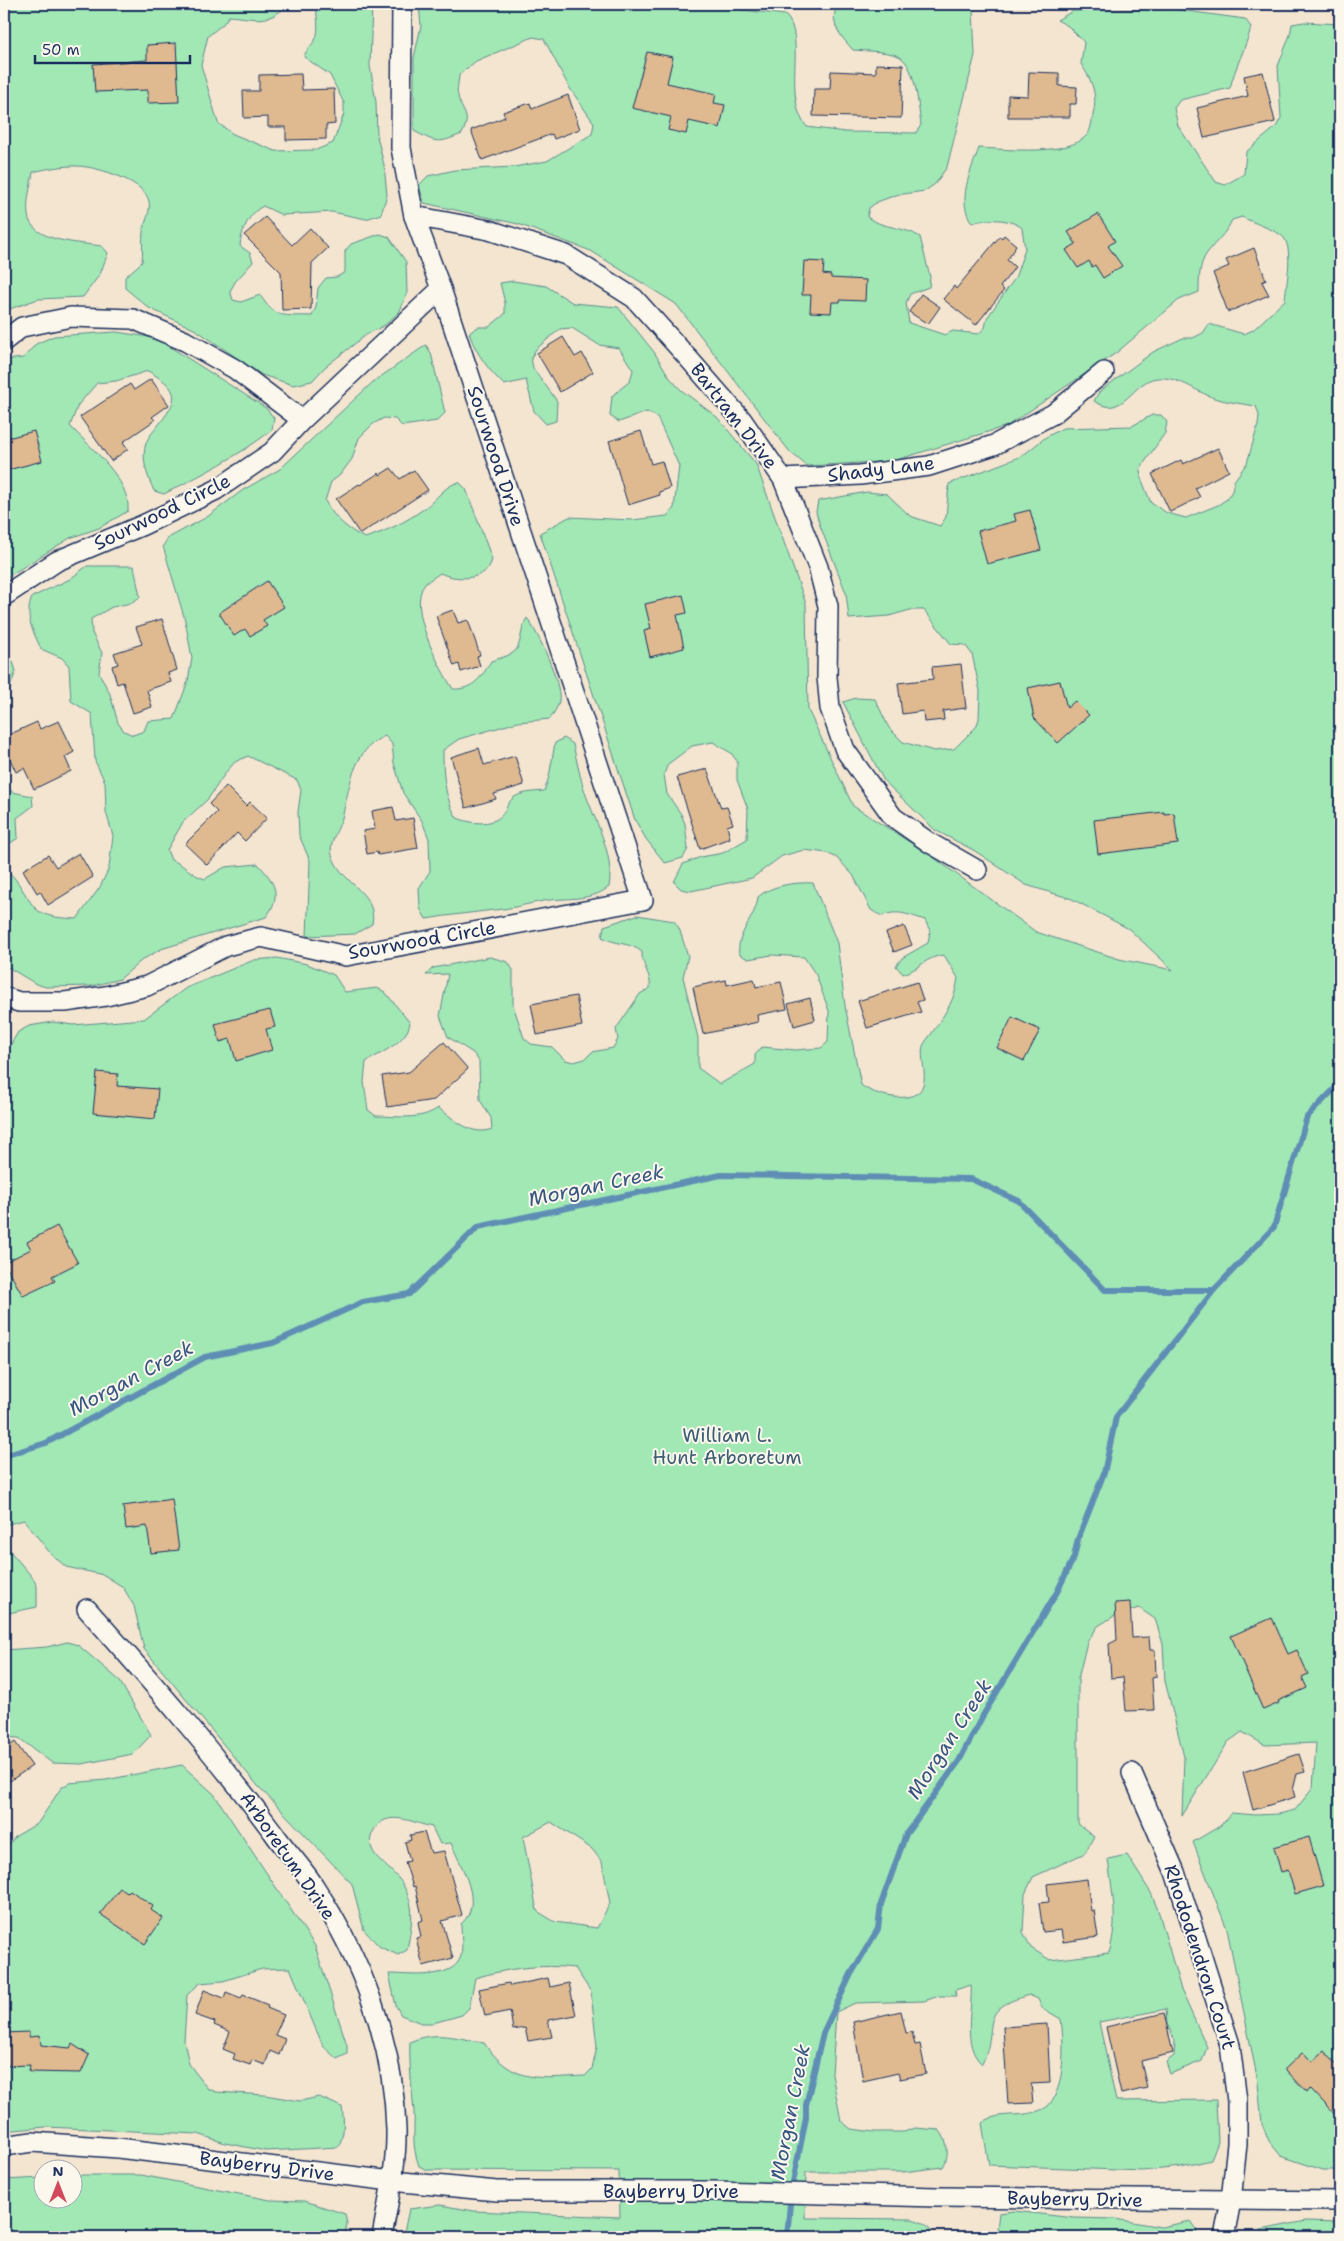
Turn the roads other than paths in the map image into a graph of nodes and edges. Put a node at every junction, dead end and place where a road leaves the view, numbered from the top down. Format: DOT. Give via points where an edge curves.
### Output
graph roads {
  1 [pos="402,4"];
  2 [pos="414,216"];
  3 [pos="441,289"];
  4 [pos="4,341"];
  5 [pos="1104,372"];
  6 [pos="302,420"];
  7 [pos="783,479"];
  8 [pos="4,596"];
  9 [pos="976,870"];
  10 [pos="643,900"];
  11 [pos="4,997"];
  12 [pos="87,1609"];
  13 [pos="1132,1773"];
  14 [pos="4,2146"];
  15 [pos="392,2181"];
  16 [pos="1231,2201"];
  17 [pos="1340,2201"];
  18 [pos="382,2237"];
  19 [pos="1224,2237"];
  1 -- 2 [label="street, Sourwood Drive" via="401,148"];
  2 -- 3 [label="street, Sourwood Drive"];
  2 -- 7 [label="street, Bartram Drive" via="489,230 566,255 634,298 742,420"];
  3 -- 6 [label="street, Sourwood Circle"];
  3 -- 10 [label="street, Sourwood Drive"];
  4 -- 6 [label="street" via="22,327 71,317 133,319 185,341 235,369"];
  5 -- 7 [label="street, Shady Lane" via="1053,414 994,445 929,466 860,475"];
  6 -- 8 [label="street, Sourwood Circle" via="272,452 216,490 57,562"];
  7 -- 9 [label="street, Bartram Drive" via="818,567 828,606 830,708 845,750 893,817"];
  10 -- 11 [label="street, Sourwood Circle" via="346,956 261,937 226,946 147,986 106,996 65,1002 19,1002"];
  12 -- 15 [label="street, Arboretum Drive" via="240,1787 315,1887 347,1941 372,1998 387,2054 396,2129"];
  13 -- 16 [label="street, Rhododendron Court" via="1175,1872 1230,2045 1237,2100 1237,2144"];
  14 -- 15 [label="street, Bayberry Drive" via="32,2142 118,2148"];
  15 -- 16 [label="street, Bayberry Drive" via="497,2191 791,2192"];
  15 -- 18 [label="street, Arboretum Drive"];
  16 -- 17 [label="street, Bayberry Drive"];
  16 -- 19 [label="street, Rhododendron Court"];
}
